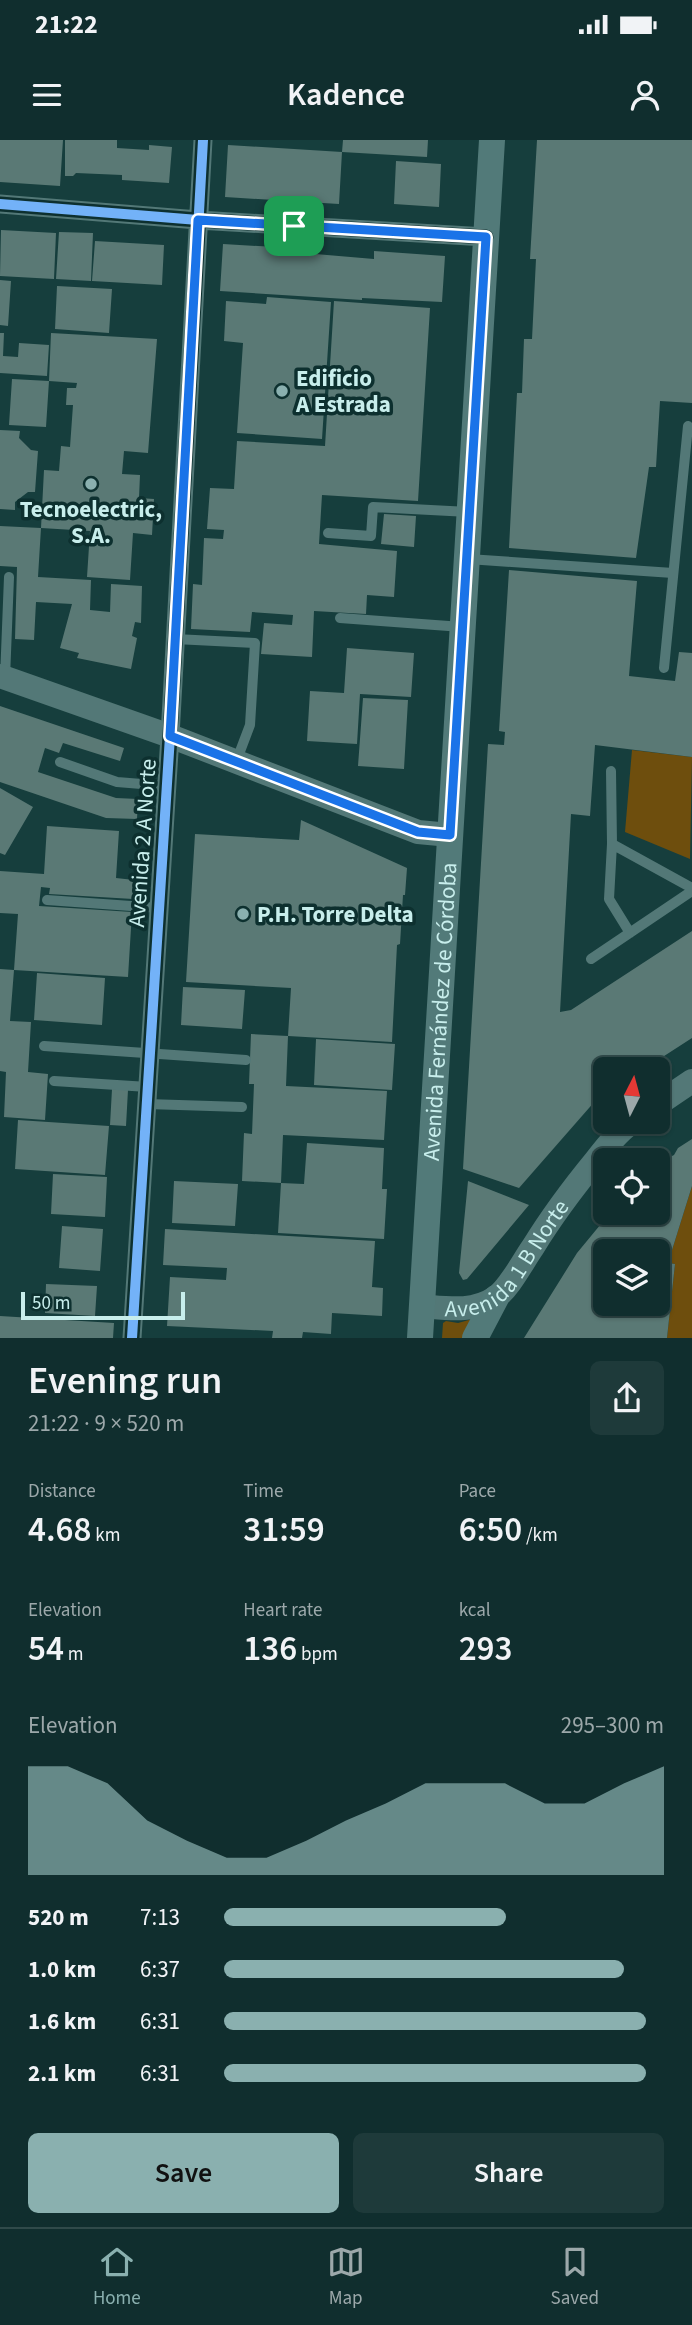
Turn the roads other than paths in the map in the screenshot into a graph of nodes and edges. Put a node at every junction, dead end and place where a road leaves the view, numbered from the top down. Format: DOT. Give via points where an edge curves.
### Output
graph roads {
  1 [pos="203,140"];
  2 [pos="492,140"];
  3 [pos="0,204"];
  4 [pos="198,220"];
  5 [pos="486,237"];
  6 [pos="688,426"];
  7 [pos="470,512"];
  8 [pos="679,518"];
  9 [pos="692,520"];
  10 [pos="328,533"];
  11 [pos="467,558"];
  12 [pos="673,573"];
  13 [pos="9,577"];
  14 [pos="340,618"];
  15 [pos="463,627"];
  16 [pos="175,639"];
  17 [pos="664,667"];
  18 [pos="2,677"];
  19 [pos="170,736"];
  20 [pos="60,762"];
  21 [pos="236,763"];
  22 [pos="611,771"];
  23 [pos="166,786"];
  24 [pos="450,835"];
  25 [pos="612,844"];
  26 [pos="692,889"];
  27 [pos="47,900"];
  28 [pos="159,908"];
  29 [pos="631,933"];
  30 [pos="591,960"];
  31 [pos="44,1046"];
  32 [pos="150,1054"];
  33 [pos="246,1060"];
  34 [pos="54,1081"];
  35 [pos="692,1081"];
  36 [pos="147,1095"];
  37 [pos="670,1096"];
  38 [pos="242,1107"];
  39 [pos="618,1134"];
  40 [pos="496,1298"];
  41 [pos="422,1306"];
  42 [pos="132,1338"];
  43 [pos="420,1338"];
  44 [pos="475,1338"];
  1 -- 4 [label="street, Avenida 2 A Norte"];
  2 -- 5 [label="main road, Avenida Fernández de Córdoba"];
  3 -- 4 [label="street"];
  4 -- 5 [label="street"];
  4 -- 16 [label="street, Avenida 2 A Norte"];
  5 -- 7 [label="main road, Avenida Fernández de Córdoba"];
  6 -- 8 [label="lane"];
  7 -- 10 [label="lane" via="373,507 371,536"];
  7 -- 11 [label="main road, Avenida Fernández de Córdoba"];
  8 -- 9 [label="lane"];
  8 -- 12 [label="lane"];
  11 -- 12 [label="lane"];
  11 -- 15 [label="main road, Avenida Fernández de Córdoba"];
  12 -- 17 [label="lane"];
  13 -- 18 [label="lane"];
  14 -- 15 [label="lane"];
  15 -- 24 [label="main road, Avenida Fernández de Córdoba"];
  16 -- 19 [label="street, Avenida 2 A Norte"];
  16 -- 21 [label="lane" via="255,643 250,725"];
  18 -- 19 [label="street"];
  19 -- 21 [label="street"];
  19 -- 23 [label="street, Avenida 2 A Norte"];
  20 -- 23 [label="lane" via="117,782"];
  21 -- 24 [label="street" via="418,832"];
  22 -- 25 [label="lane"];
  23 -- 28 [label="street, Avenida 2 A Norte"];
  24 -- 41 [label="main road, Avenida Fernández de Córdoba"];
  25 -- 26 [label="lane"];
  25 -- 29 [label="lane" via="609,899"];
  26 -- 29 [label="lane"];
  27 -- 28 [label="lane"];
  28 -- 32 [label="street, Avenida 2 A Norte"];
  29 -- 30 [label="lane"];
  31 -- 32 [label="lane"];
  32 -- 33 [label="lane"];
  32 -- 36 [label="street, Avenida 2 A Norte"];
  34 -- 36 [label="lane"];
  35 -- 37 [label="street"];
  36 -- 38 [label="lane"];
  36 -- 42 [label="street, Avenida 2 A Norte"];
  39 -- 40 [label="street, Avenida 1 B Norte" via="553,1215"];
  40 -- 41 [label="street, Avenida 1 B Norte" via="473,1308"];
  40 -- 44 [label="main road"];
  41 -- 43 [label="main road, Avenida Fernández de Córdoba"];
}
